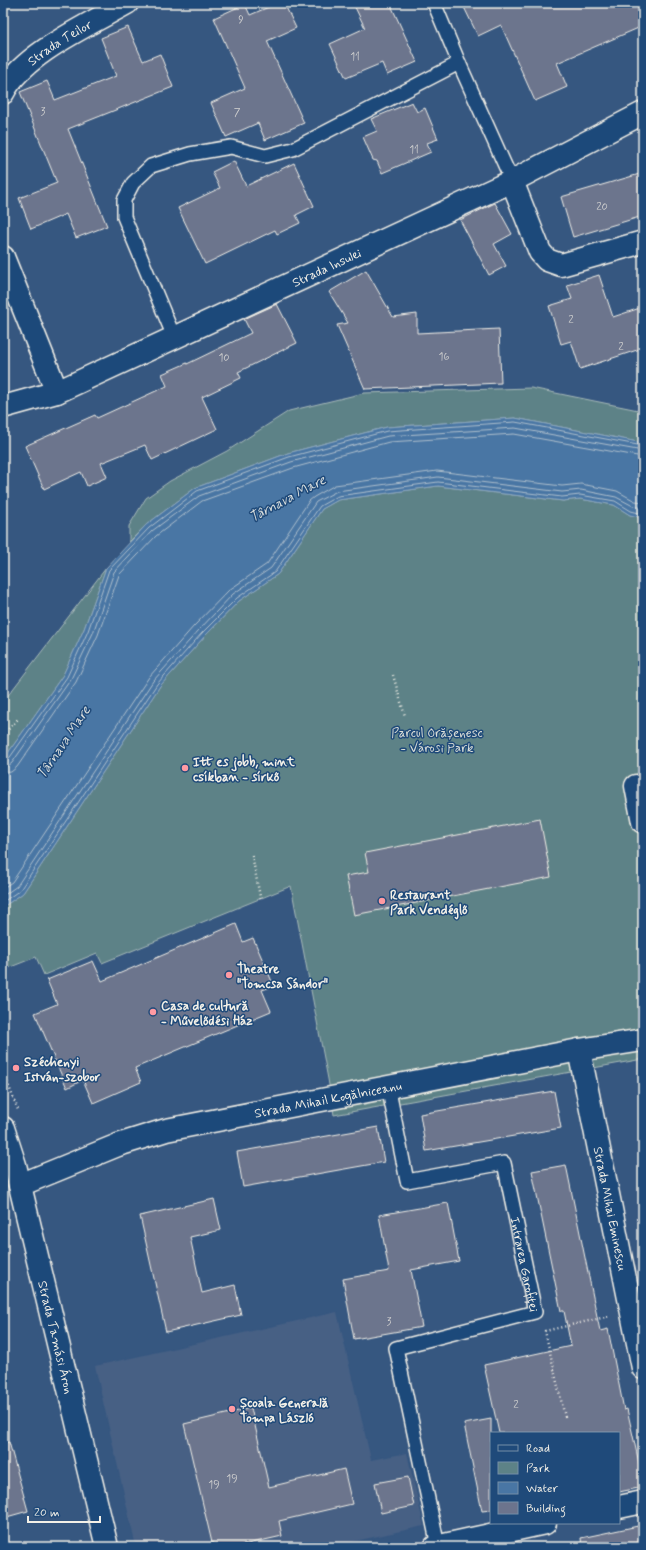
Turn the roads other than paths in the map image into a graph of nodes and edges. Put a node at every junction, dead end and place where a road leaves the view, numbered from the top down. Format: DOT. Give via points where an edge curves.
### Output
graph roads {
  1 [pos="127,3"];
  2 [pos="434,3"];
  3 [pos="459,63"];
  4 [pos="3,93"];
  5 [pos="643,113"];
  6 [pos="512,181"];
  7 [pos="643,242"];
  8 [pos="3,257"];
  9 [pos="174,338"];
  10 [pos="57,392"];
  11 [pos="3,407"];
  12 [pos="636,786"];
  13 [pos="643,822"];
  14 [pos="643,1040"];
  15 [pos="579,1050"];
  16 [pos="388,1086"];
  17 [pos="3,1128"];
  18 [pos="12,1173"];
  19 [pos="643,1368"];
  20 [pos="643,1502"];
  21 [pos="620,1507"];
  22 [pos="540,1524"];
  23 [pos="107,1547"];
  24 [pos="436,1547"];
  1 -- 4 [label="street, Strada Teilor" via="42,51 13,77"];
  2 -- 3 [label="lane"];
  3 -- 6 [label="lane"];
  3 -- 9 [label="lane" via="293,149 265,156 231,147 190,154 151,166 133,183 124,200 124,217"];
  5 -- 6 [label="street, Strada Insulei"];
  6 -- 7 [label="street" via="540,252 547,260 561,265"];
  6 -- 9 [label="street, Strada Insulei"];
  8 -- 10 [label="street"];
  9 -- 10 [label="street, Strada Insulei"];
  10 -- 11 [label="street, Strada Insulei"];
  12 -- 13 [label="street"];
  14 -- 15 [label="street, Strada Mihail Kogălniceanu"];
  15 -- 16 [label="street, Strada Mihail Kogălniceanu"];
  15 -- 19 [label="street, Strada Mihai Eminescu"];
  16 -- 18 [label="street, Strada Mihail Kogălniceanu" via="166,1130"];
  16 -- 24 [label="lane, Intrarea Garofiței" via="407,1181 504,1163 535,1312 396,1348"];
  17 -- 18 [label="street, Strada Tamási Áron"];
  18 -- 23 [label="street, Strada Tamási Áron"];
  20 -- 21 [label="street"];
  22 -- 24 [label="street"];
}
